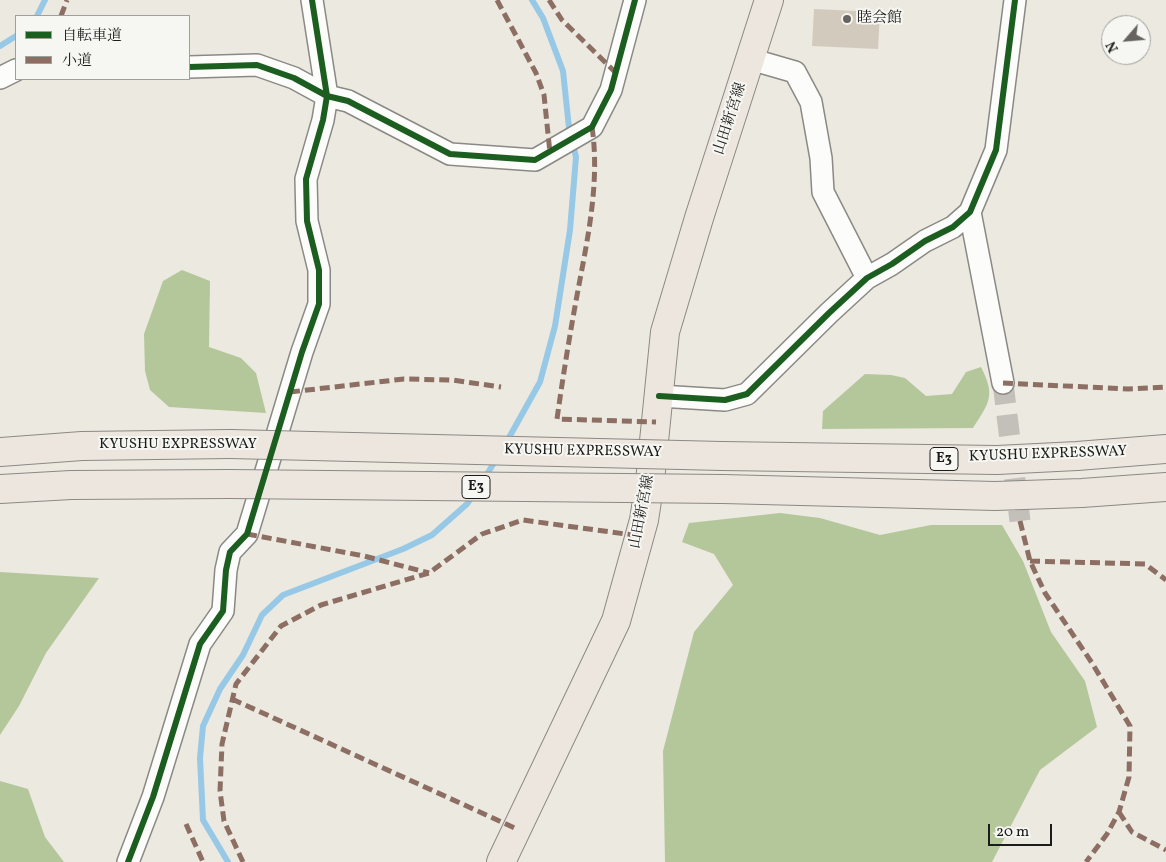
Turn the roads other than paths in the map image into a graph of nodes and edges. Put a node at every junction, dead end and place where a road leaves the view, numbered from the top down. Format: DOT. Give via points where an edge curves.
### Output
graph roads {
  1 [pos="312,0"];
  2 [pos="636,0"];
  3 [pos="769,0"];
  4 [pos="1015,0"];
  5 [pos="750,59"];
  6 [pos="190,68"];
  7 [pos="15,70"];
  8 [pos="0,78"];
  9 [pos="327,96"];
  10 [pos="970,212"];
  11 [pos="867,278"];
  12 [pos="1003,383"];
  13 [pos="659,396"];
  14 [pos="1166,449"];
  15 [pos="0,452"];
  16 [pos="1166,487"];
  17 [pos="0,489"];
  18 [pos="128,862"];
  19 [pos="501,862"];
  1 -- 9 [label="street"];
  2 -- 9 [label="street" via="611,90 592,127 535,160 450,154 348,101"];
  3 -- 5 [label="main road, 山田新宮線"];
  4 -- 10 [label="street" via="996,150"];
  5 -- 11 [label="street" via="795,72 811,102 821,158 823,192"];
  5 -- 13 [label="main road, 山田新宮線" via="665,332"];
  6 -- 9 [label="street" via="257,65 294,78"];
  7 -- 8 [label="street"];
  9 -- 18 [label="street" via="306,179 307,221 320,270 320,304 302,352 247,534 230,552 223,611 200,644 153,797"];
  10 -- 11 [label="street" via="953,228 925,241"];
  10 -- 12 [label="street"];
  11 -- 13 [label="street" via="747,394 725,400"];
  13 -- 19 [label="main road, 山田新宮線" via="644,520 616,621"];
  14 -- 15 [label="main road, KYUSHU EXPRESSWAY / E3, bridge" via="997,460 230,444 82,446"];
  16 -- 17 [label="main road, E3, bridge" via="995,496 723,489 229,484"];
}
